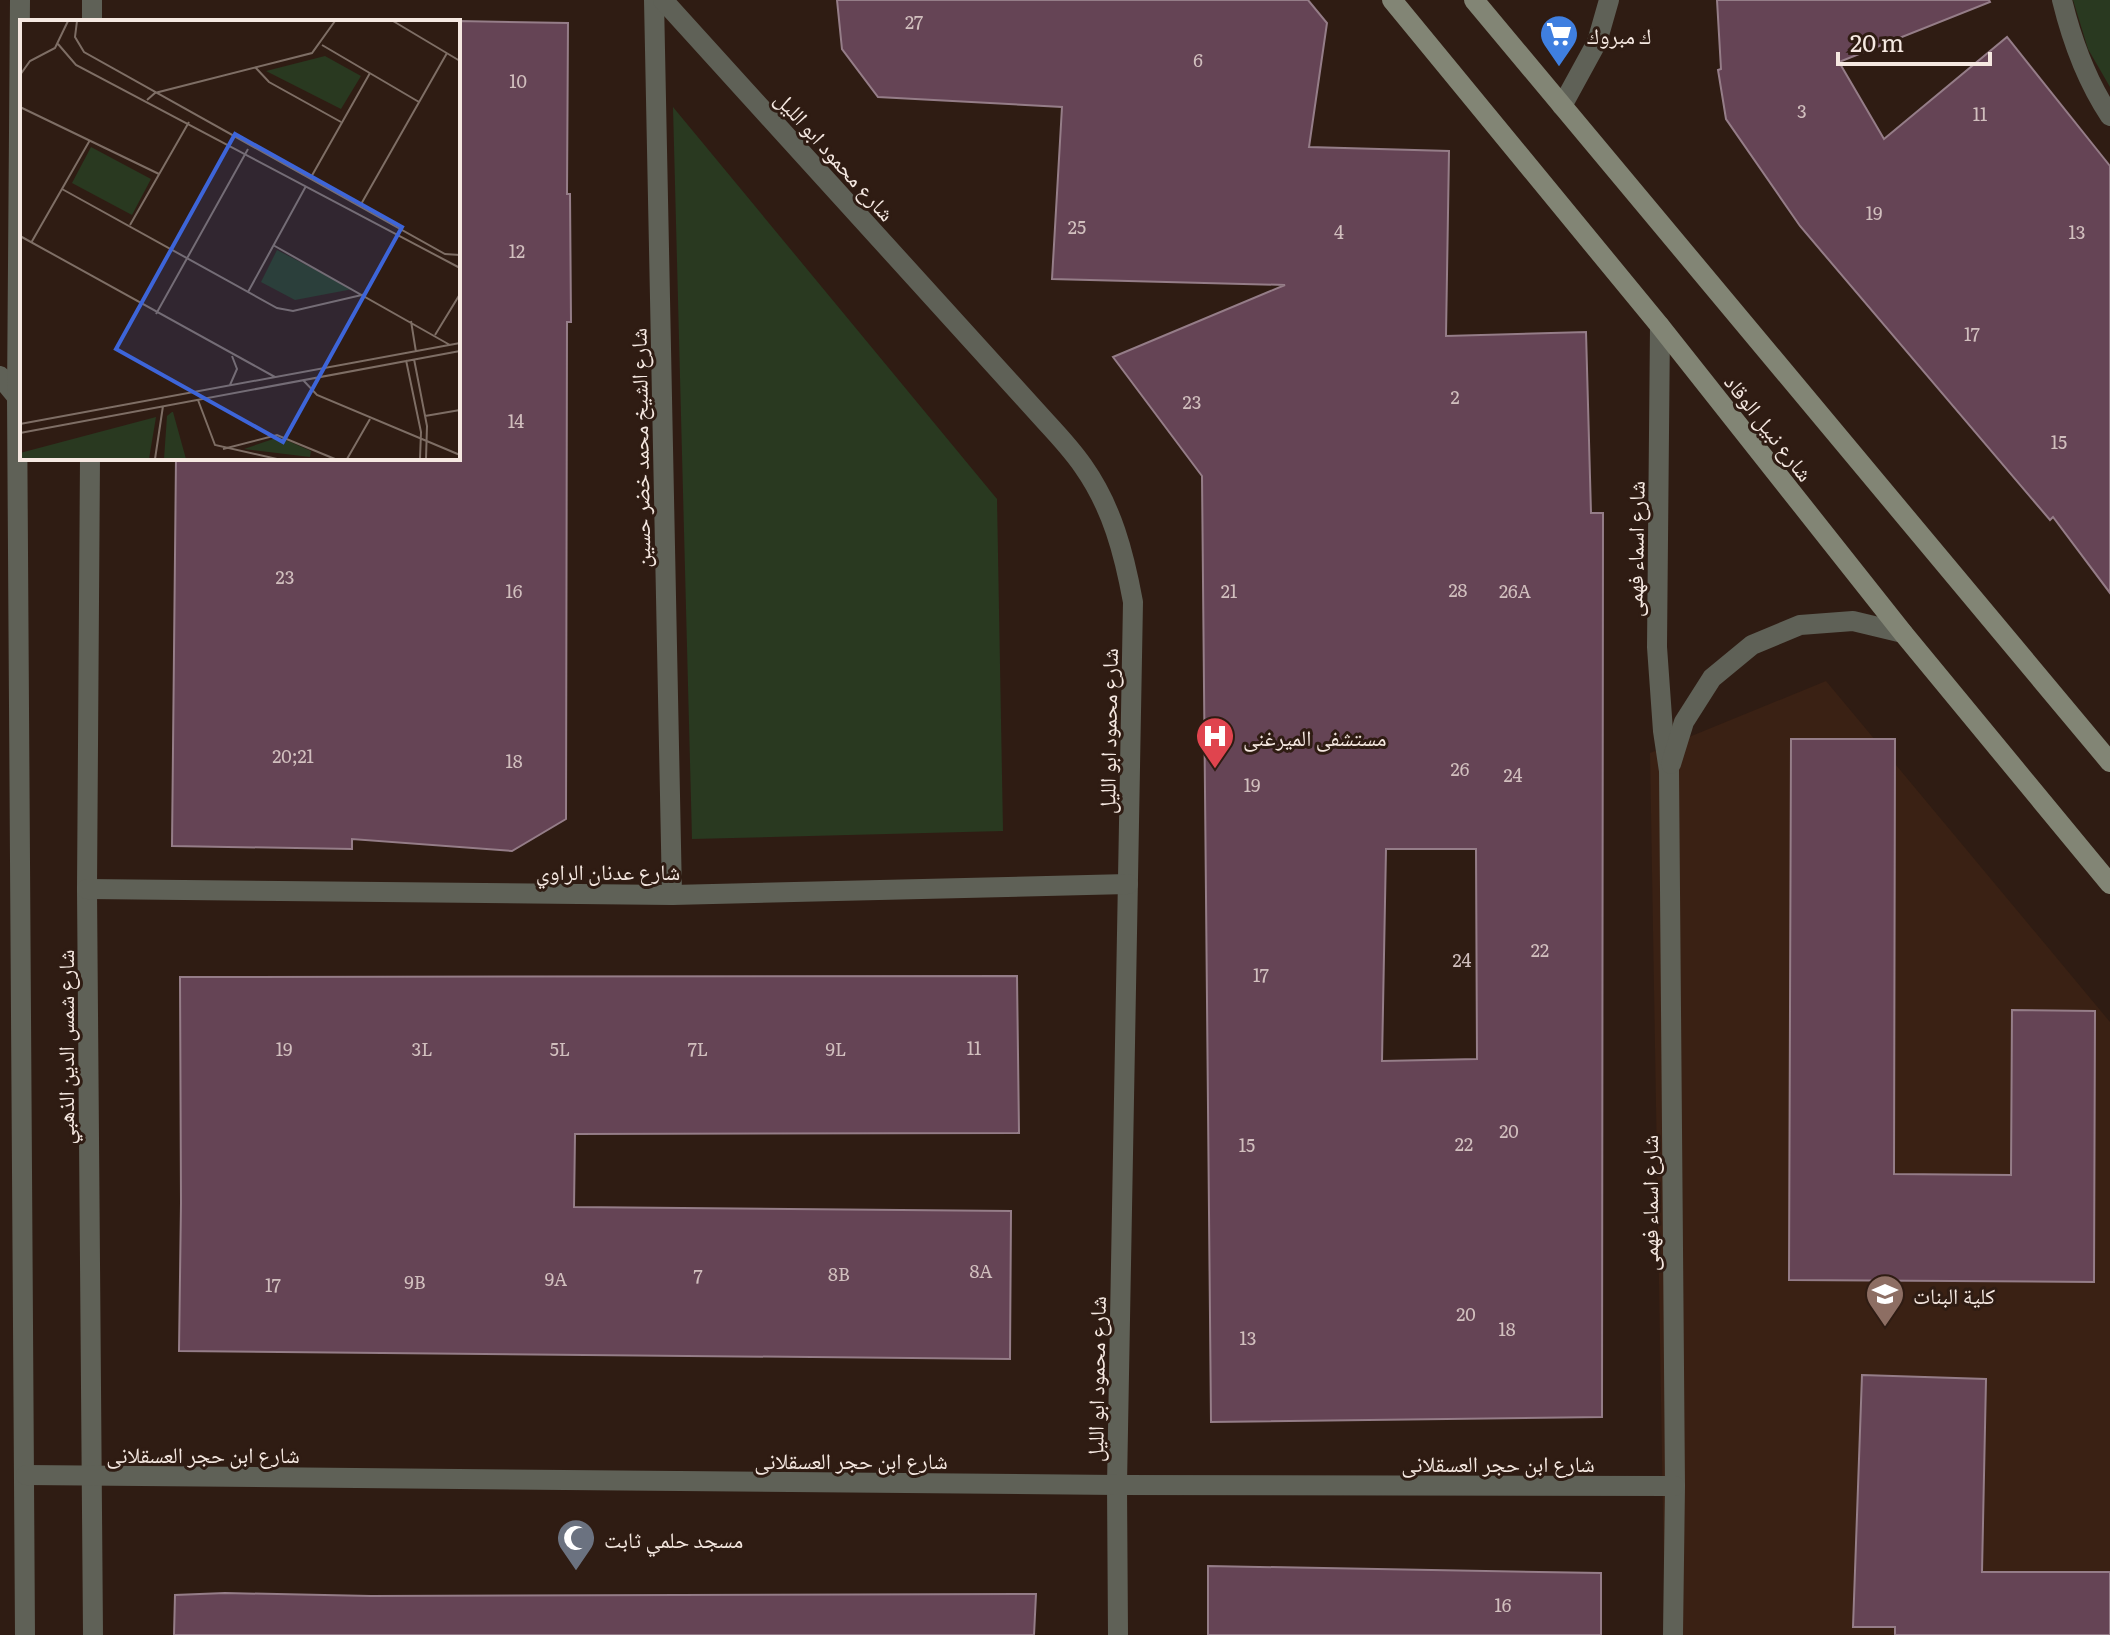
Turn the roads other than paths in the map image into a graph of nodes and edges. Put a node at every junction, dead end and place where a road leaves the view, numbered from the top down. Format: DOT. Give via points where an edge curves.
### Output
graph roads {
  1 [pos="20,0"];
  2 [pos="654,0"];
  3 [pos="663,0"];
  4 [pos="1392,0"];
  5 [pos="1474,0"];
  6 [pos="1609,0"];
  7 [pos="2062,0"];
  8 [pos="1562,106"];
  9 [pos="2110,116"];
  10 [pos="1660,326"];
  11 [pos="0,376"];
  12 [pos="8,397"];
  13 [pos="90,460"];
  14 [pos="1903,633"];
  15 [pos="2110,762"];
  16 [pos="1669,771"];
  17 [pos="1128,884"];
  18 [pos="2110,884"];
  19 [pos="0,889"];
  20 [pos="22,889"];
  21 [pos="87,889"];
  22 [pos="672,895"];
  23 [pos="26,1475"];
  24 [pos="91,1476"];
  25 [pos="1117,1485"];
  26 [pos="1675,1486"];
  27 [pos="25,1635"];
  28 [pos="93,1635"];
  29 [pos="1118,1635"];
  30 [pos="1673,1635"];
  1 -- 12 [label="street, شارع شمس الدين الذهبي"];
  2 -- 22 [label="street, شارع الشيخ محمد خضر حسين"];
  3 -- 17 [label="street, شارع محمود ابو الليل" via="1046,422 1083,466 1108,509 1124,553 1133,602"];
  4 -- 10 [label="street, شارع نبيل الوقاد"];
  5 -- 8 [label="street, شارع نبيل الوقاد"];
  6 -- 8 [label="street" via="1597,42"];
  7 -- 9 [label="street" via="2085,71"];
  8 -- 15 [label="street, شارع نبيل الوقاد"];
  10 -- 14 [label="street, شارع نبيل الوقاد"];
  10 -- 16 [label="street, شارع اسماء فهمى" via="1657,647"];
  11 -- 12 [label="street"];
  12 -- 20 [label="street, شارع شمس الدين الذهبي"];
  13 -- 21 [label="street, شارع شمس الدين الذهبي"];
  14 -- 16 [label="street, شارع اسماء فهمى" via="1853,621 1800,625 1752,645 1712,678 1684,722"];
  14 -- 18 [label="street, شارع نبيل الوقاد"];
  16 -- 26 [label="street, شارع اسماء فهمى"];
  17 -- 22 [label="street, شارع عدنان الراوي"];
  17 -- 25 [label="street, شارع محمود ابو الليل"];
  19 -- 20 [label="street"];
  20 -- 23 [label="street, شارع شمس الدين الذهبي"];
  21 -- 22 [label="street, شارع عدنان الراوي"];
  21 -- 24 [label="street, شارع شمس الدين الذهبي"];
  23 -- 24 [label="street, شارع ابن حجر العسقلانى"];
  23 -- 27 [label="street, شارع شمس الدين الذهبي"];
  24 -- 25 [label="street, شارع ابن حجر العسقلانى"];
  24 -- 28 [label="street, شارع شمس الدين الذهبي"];
  25 -- 26 [label="street, شارع ابن حجر العسقلانى"];
  25 -- 29 [label="street, شارع محمود ابو الليل"];
  26 -- 30 [label="street, شارع اسماء فهمى"];
}
